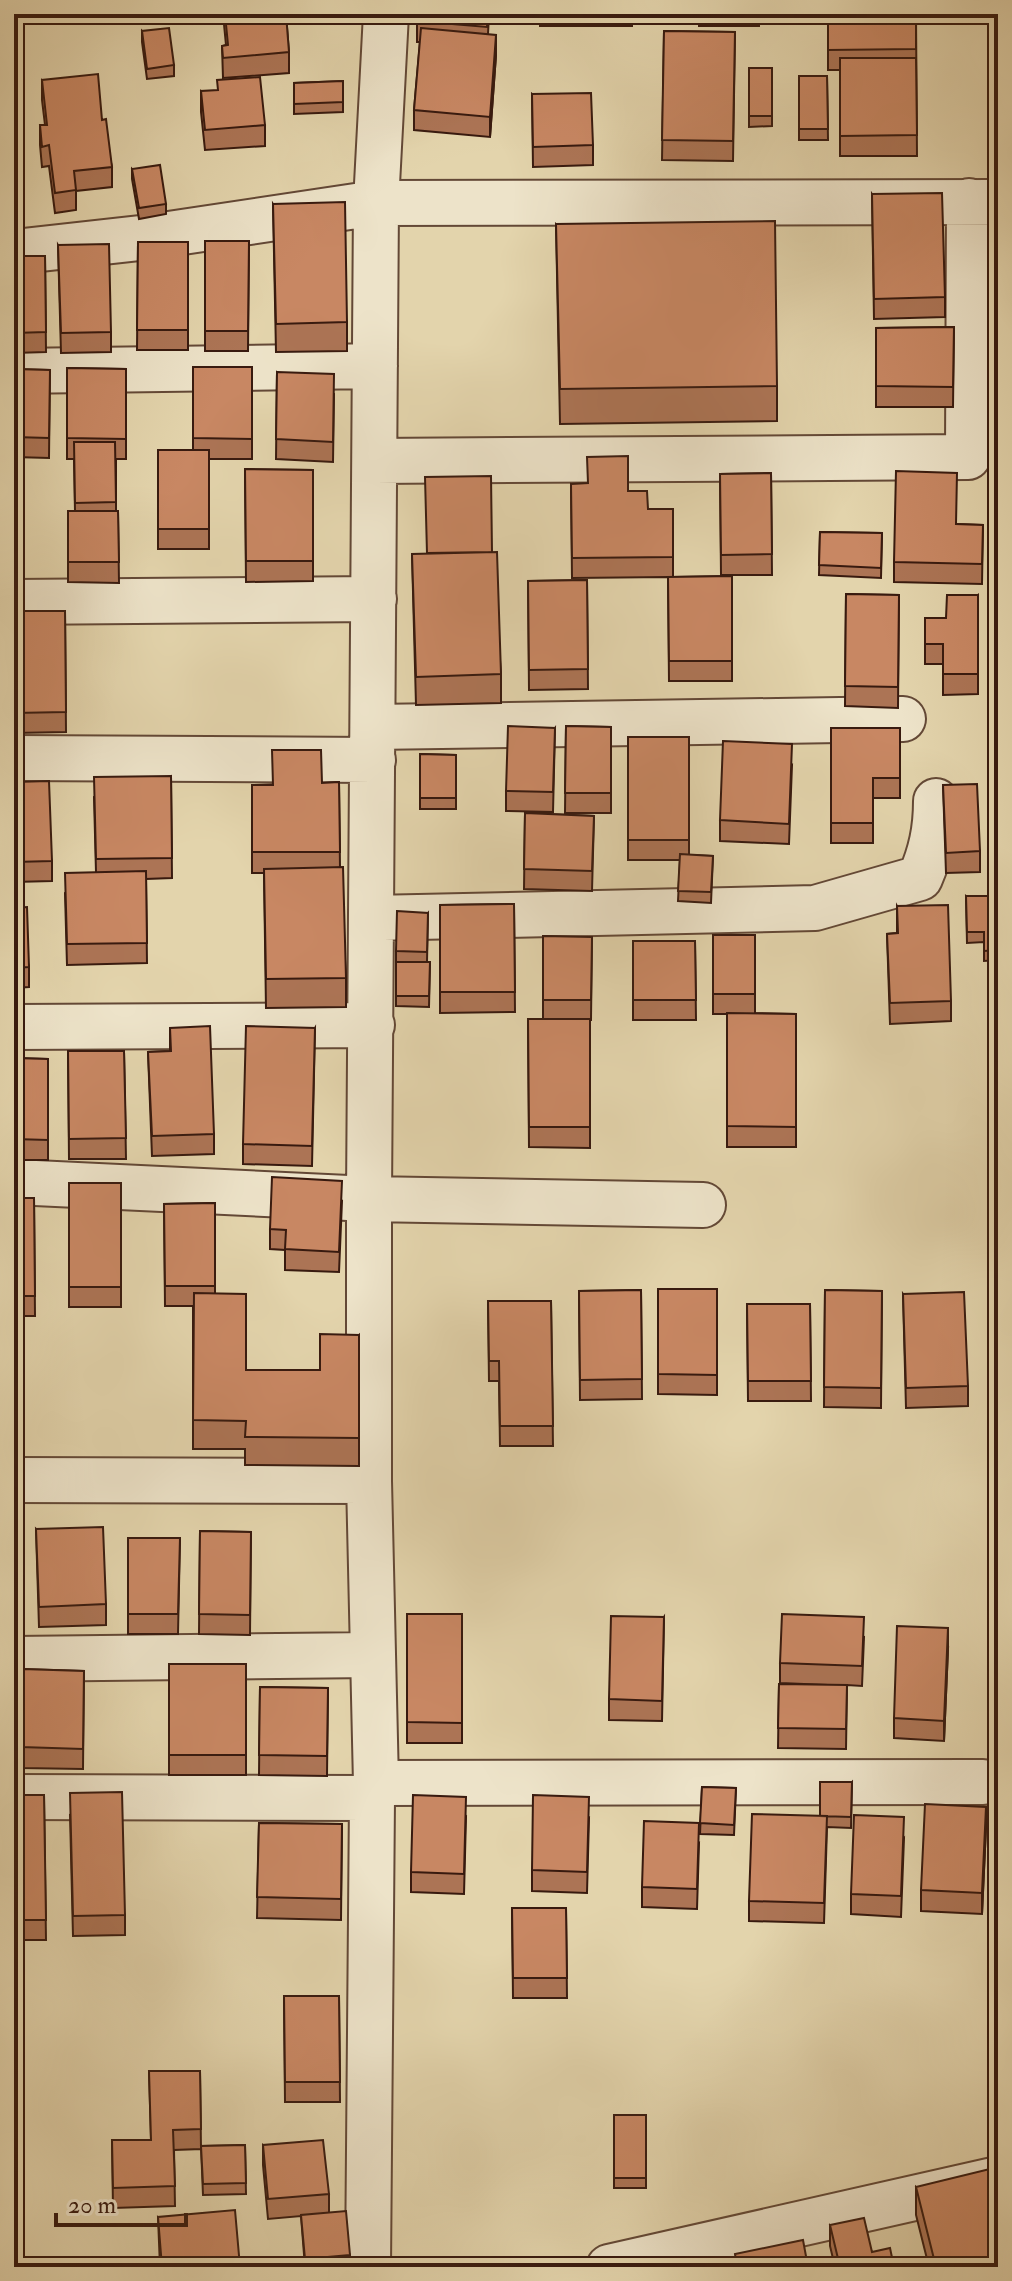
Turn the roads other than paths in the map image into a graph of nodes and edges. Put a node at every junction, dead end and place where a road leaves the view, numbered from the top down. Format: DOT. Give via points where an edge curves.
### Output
graph roads {
  1 [pos="386,14"];
  2 [pos="983,201"];
  3 [pos="376,203"];
  4 [pos="14,252"];
  5 [pos="375,366"];
  6 [pos="14,371"];
  7 [pos="375,461"];
  8 [pos="374,599"];
  9 [pos="14,602"];
  10 [pos="903,719"];
  11 [pos="373,744"];
  12 [pos="14,758"];
  13 [pos="936,801"];
  14 [pos="372,918"];
  15 [pos="372,1025"];
  16 [pos="14,1027"];
  17 [pos="14,1182"];
  18 [pos="369,1199"];
  19 [pos="703,1205"];
  20 [pos="14,1480"];
  21 [pos="369,1481"];
  22 [pos="373,1655"];
  23 [pos="14,1659"];
  24 [pos="983,1782"];
  25 [pos="374,1790"];
  26 [pos="14,1797"];
  27 [pos="998,2179"];
  28 [pos="368,2267"];
  29 [pos="609,2267"];
  1 -- 3 [label="street"];
  2 -- 3 [label="street"];
  2 -- 7 [label="street" via="968,457"];
  3 -- 4 [label="street"];
  3 -- 5 [label="street"];
  5 -- 6 [label="street"];
  5 -- 7 [label="street"];
  7 -- 8 [label="street"];
  8 -- 9 [label="street"];
  8 -- 11 [label="street"];
  10 -- 11 [label="street"];
  11 -- 12 [label="street"];
  11 -- 14 [label="street"];
  13 -- 14 [label="street" via="931,852 920,878 815,908"];
  14 -- 15 [label="street"];
  15 -- 16 [label="street"];
  15 -- 18 [label="street"];
  17 -- 18 [label="street"];
  18 -- 19 [label="street"];
  18 -- 21 [label="street"];
  20 -- 21 [label="street"];
  21 -- 22 [label="street"];
  22 -- 23 [label="street"];
  22 -- 25 [label="street"];
  24 -- 25 [label="street"];
  25 -- 26 [label="street"];
  25 -- 28 [label="street"];
  27 -- 29 [label="street"];
}
